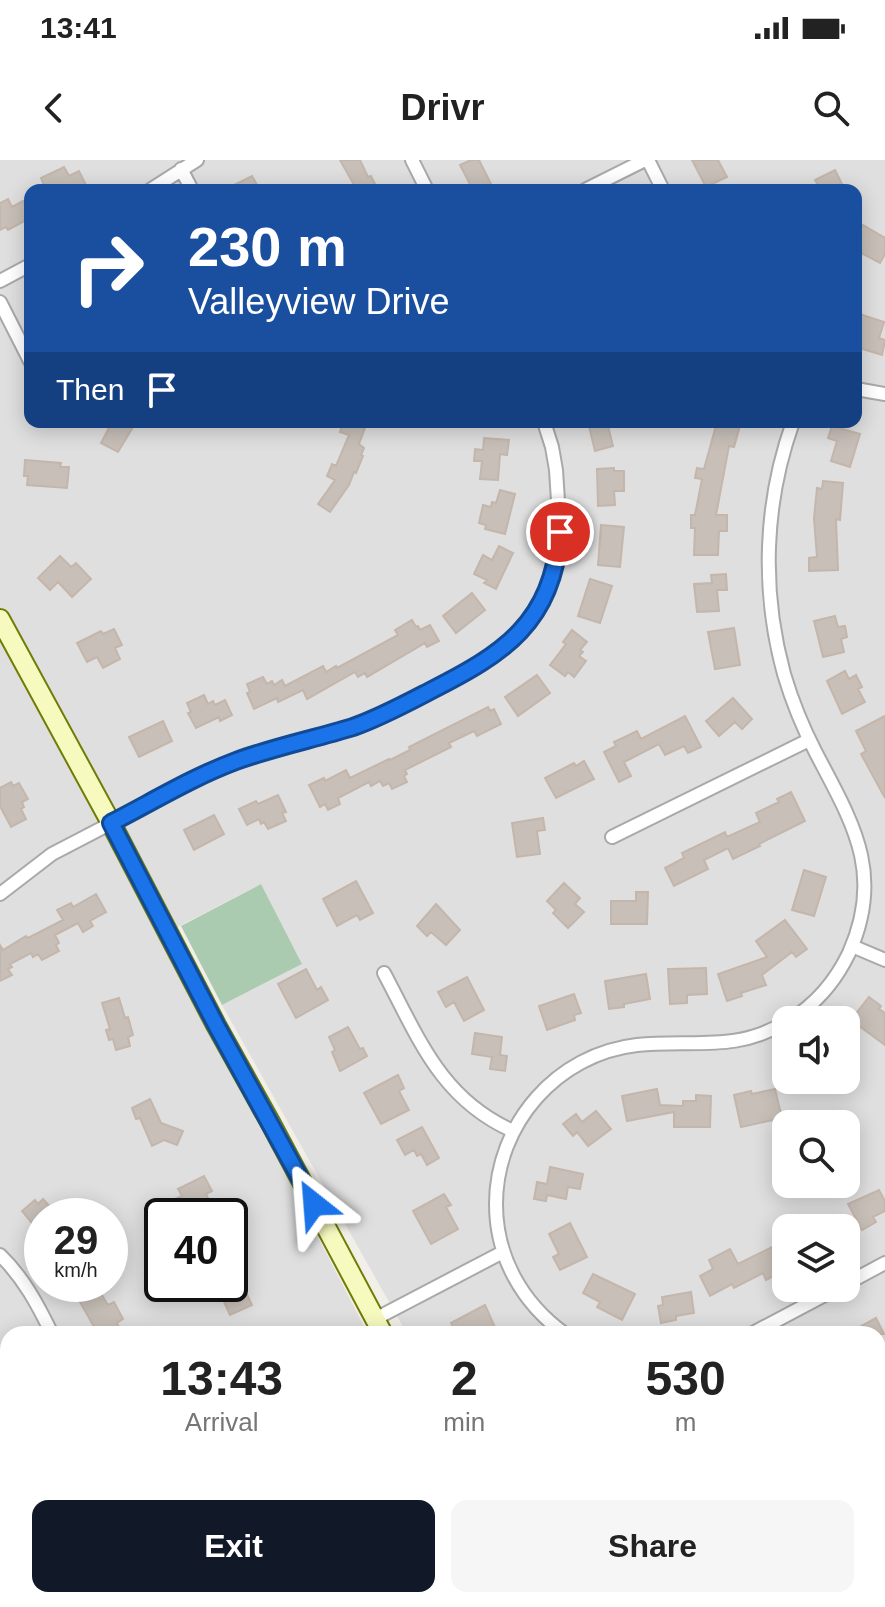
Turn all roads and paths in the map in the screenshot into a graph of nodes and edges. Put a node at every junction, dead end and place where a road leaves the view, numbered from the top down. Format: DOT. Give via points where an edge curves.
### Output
graph roads {
  1 [pos="197,160"];
  2 [pos="412,160"];
  3 [pos="647,160"];
  4 [pos="181,169"];
  5 [pos="159,184"];
  6 [pos="189,184"];
  7 [pos="424,184"];
  8 [pos="597,184"];
  9 [pos="660,184"];
  10 [pos="24,268"];
  11 [pos="0,281"];
  12 [pos="0,302"];
  13 [pos="24,349"];
  14 [pos="862,390"];
  15 [pos="885,394"];
  16 [pos="546,428"];
  17 [pos="791,428"];
  18 [pos="0,619"];
  19 [pos="809,740"];
  20 [pos="111,823"];
  21 [pos="612,837"];
  22 [pos="0,892"];
  23 [pos="852,946"];
  24 [pos="885,960"];
  25 [pos="384,973"];
  26 [pos="809,1006"];
  27 [pos="772,1029"];
  28 [pos="513,1131"];
  29 [pos="503,1252"];
  30 [pos="0,1255"];
  31 [pos="885,1263"];
  32 [pos="860,1276"];
  33 [pos="812,1302"];
  34 [pos="48,1326"];
  35 [pos="379,1326"];
  36 [pos="554,1326"];
  37 [pos="766,1326"];
  1 -- 4 [label="street"];
  2 -- 7 [label="street"];
  3 -- 8 [label="street"];
  3 -- 9 [label="street"];
  4 -- 5 [label="street"];
  4 -- 6 [label="street"];
  10 -- 11 [label="street"];
  12 -- 13 [label="street"];
  14 -- 15 [label="street"];
  16 -- 20 [label="street" via="556,470 558,549 545,593 509,643 397,708 223,766"];
  17 -- 19 [label="street" via="775,487 769,580 785,677"];
  18 -- 20 [label="street"];
  19 -- 21 [label="street"];
  19 -- 23 [label="street" via="861,845 865,898"];
  20 -- 22 [label="street" via="52,854"];
  20 -- 35 [label="street"];
  23 -- 24 [label="street"];
  23 -- 26 [label="street" via="835,978"];
  25 -- 28 [label="street" via="445,1080 477,1112"];
  27 -- 28 [label="street" via="729,1043 639,1044 604,1052 554,1080"];
  28 -- 29 [label="street" via="497,1182"];
  29 -- 35 [label="street"];
  29 -- 36 [label="street" via="524,1294"];
  30 -- 34 [label="street"];
  31 -- 32 [label="street"];
  33 -- 37 [label="street"];
}
